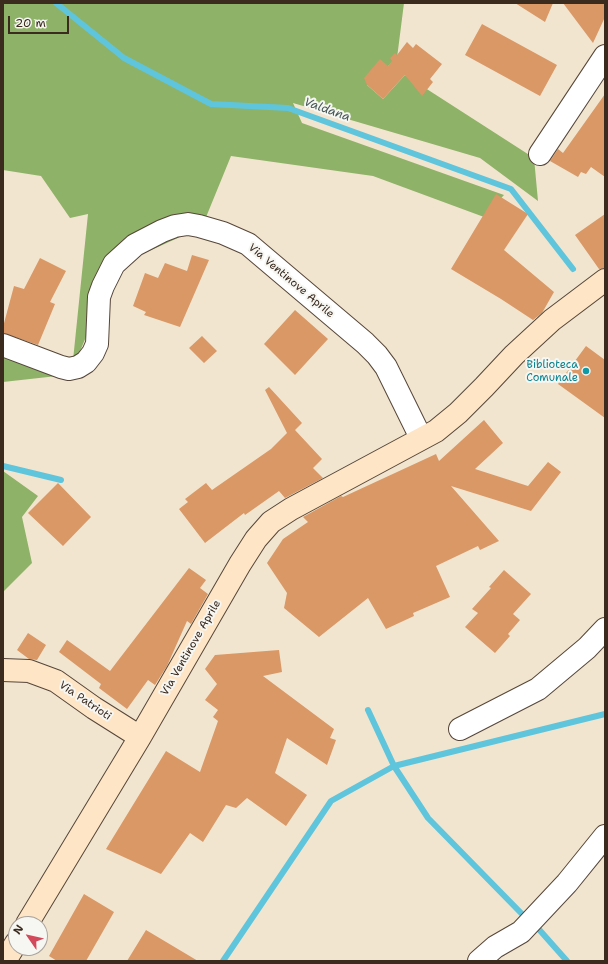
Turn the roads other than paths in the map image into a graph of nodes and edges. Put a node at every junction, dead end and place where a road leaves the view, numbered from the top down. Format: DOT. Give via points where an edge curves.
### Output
graph roads {
  1 [pos="605,56"];
  2 [pos="540,154"];
  3 [pos="605,280"];
  4 [pos="3,345"];
  5 [pos="421,438"];
  6 [pos="605,629"];
  7 [pos="3,670"];
  8 [pos="460,729"];
  9 [pos="140,737"];
  10 [pos="605,836"];
  11 [pos="32,916"];
  12 [pos="478,961"];
  1 -- 2 [label="street"];
  3 -- 5 [label="main road, Via Ventinove Aprile" via="552,320 458,413 436,431"];
  4 -- 5 [label="street, Via Ventinove Aprile" via="61,367 78,367 86,362 97,344 99,297 114,264 135,245 162,231 188,224 204,227 248,244 365,343 386,367"];
  5 -- 9 [label="main road, Via Ventinove Aprile" via="271,522 240,564"];
  6 -- 8 [label="street" via="587,648 538,689"];
  7 -- 9 [label="main road, Via Patrioti" via="30,671 56,681"];
  9 -- 11 [label="main road, Via Ventinove Aprile"];
  10 -- 12 [label="street" via="567,883 521,932 495,947"];
}
